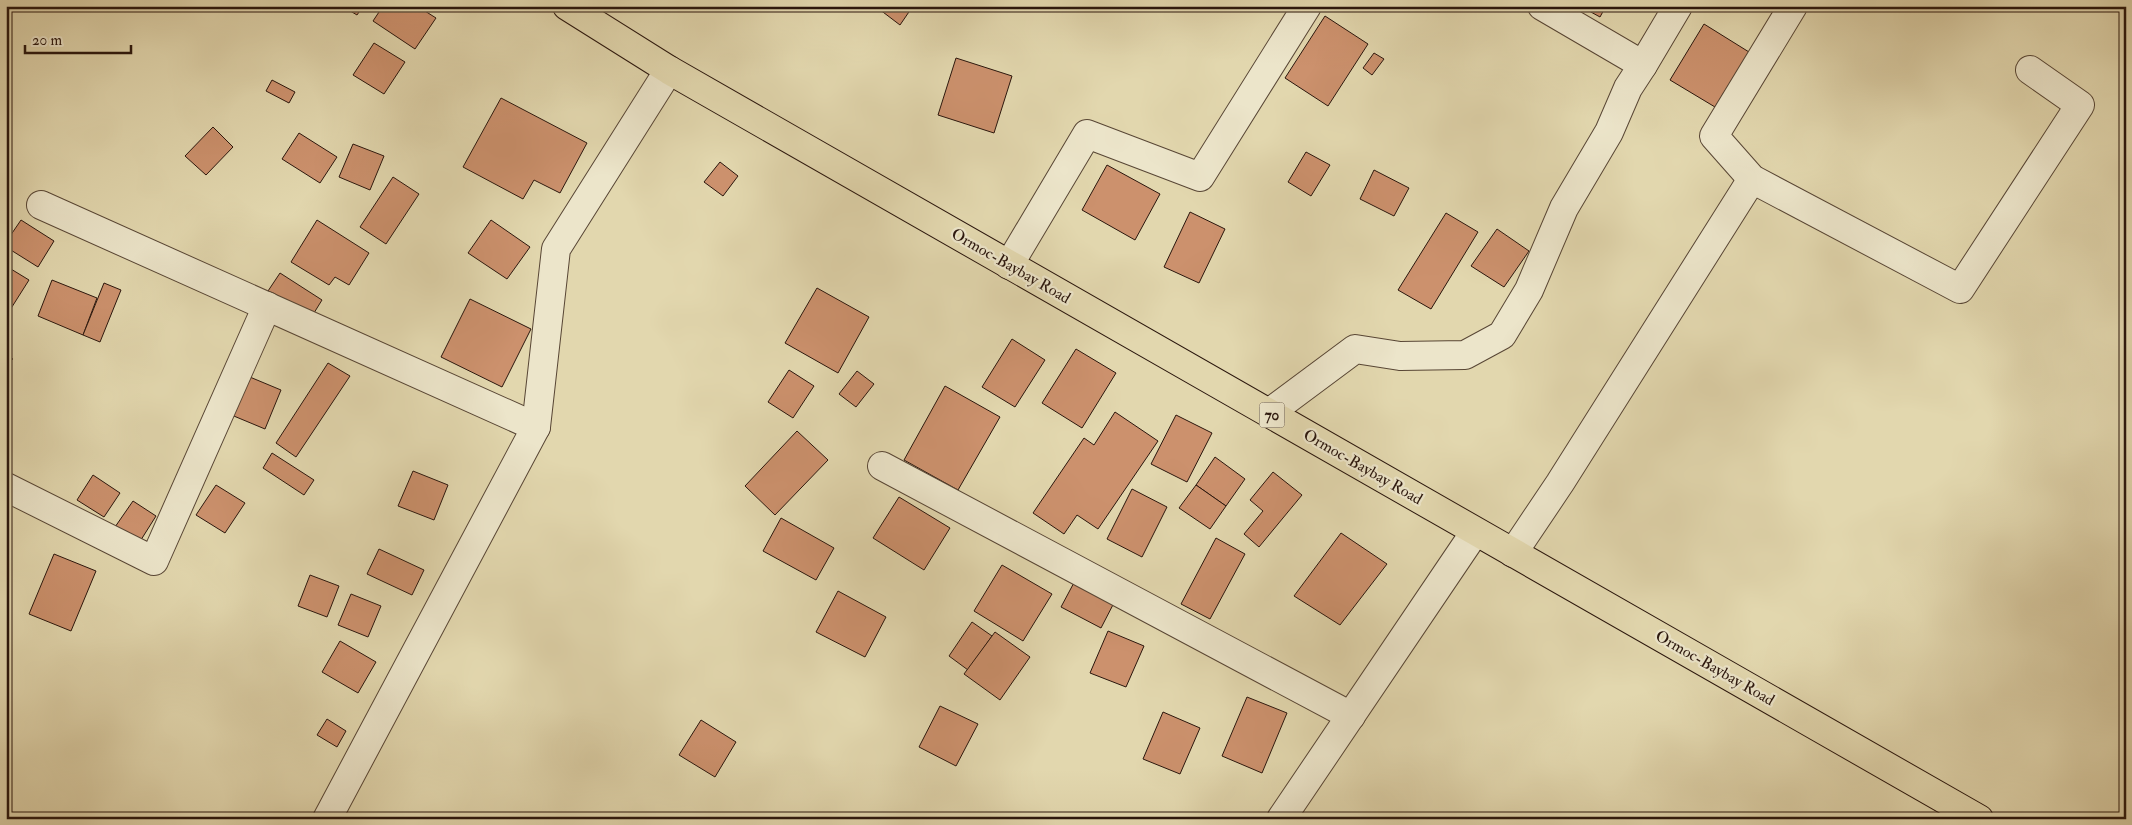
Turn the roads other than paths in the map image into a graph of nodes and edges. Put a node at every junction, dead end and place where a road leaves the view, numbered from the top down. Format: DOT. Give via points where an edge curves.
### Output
graph roads {
  1 [pos="568,6"];
  2 [pos="1307,6"];
  3 [pos="1542,6"];
  4 [pos="1678,6"];
  5 [pos="1793,6"];
  6 [pos="1643,65"];
  7 [pos="669,70"];
  8 [pos="2030,70"];
  9 [pos="1752,179"];
  10 [pos="41,205"];
  11 [pos="1009,265"];
  12 [pos="267,306"];
  13 [pos="1269,413"];
  14 [pos="536,427"];
  15 [pos="882,466"];
  16 [pos="6,487"];
  17 [pos="1476,532"];
  18 [pos="1512,553"];
  19 [pos="1351,716"];
  20 [pos="327,819"];
  21 [pos="1281,819"];
  22 [pos="1979,819"];
  1 -- 7 [label="highway, Ormoc-Baybay Road / 70"];
  2 -- 11 [label="street" via="1200,177 1087,134"];
  3 -- 6 [label="street"];
  4 -- 6 [label="street"];
  5 -- 9 [label="street" via="1714,136"];
  6 -- 13 [label="street" via="1564,208 1529,290 1502,335 1465,355 1400,356 1355,350"];
  7 -- 11 [label="highway, Ormoc-Baybay Road / 70"];
  7 -- 14 [label="street" via="556,249"];
  8 -- 9 [label="street" via="2080,104 1960,289"];
  9 -- 18 [label="street" via="1560,483"];
  10 -- 12 [label="street"];
  11 -- 13 [label="highway, Ormoc-Baybay Road / 70"];
  12 -- 14 [label="street"];
  12 -- 16 [label="street" via="154,561"];
  13 -- 17 [label="highway, Ormoc-Baybay Road / 70"];
  14 -- 20 [label="street"];
  15 -- 19 [label="street"];
  17 -- 18 [label="highway, Ormoc-Baybay Road / 70"];
  17 -- 19 [label="street"];
  18 -- 22 [label="highway, Ormoc-Baybay Road / 70"];
  19 -- 21 [label="street"];
}
